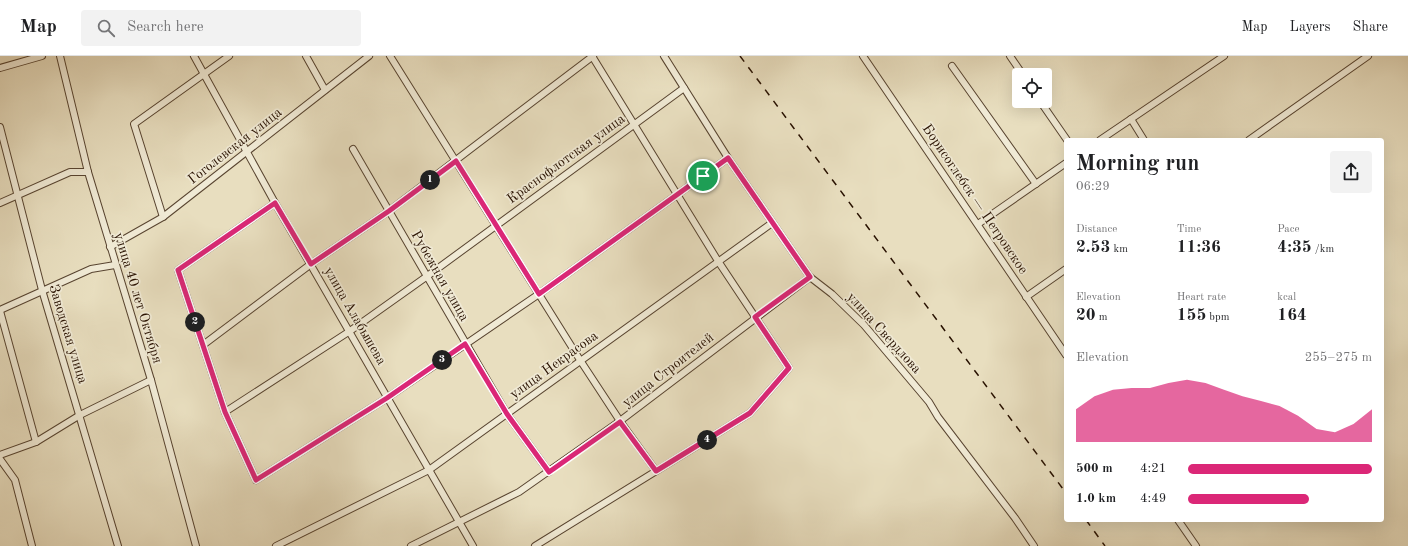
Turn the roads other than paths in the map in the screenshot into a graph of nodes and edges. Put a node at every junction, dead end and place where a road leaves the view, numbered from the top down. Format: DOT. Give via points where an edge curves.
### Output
graph roads {
  1 [pos="42,56"];
  2 [pos="60,56"];
  3 [pos="194,56"];
  4 [pos="229,56"];
  5 [pos="306,56"];
  6 [pos="369,56"];
  7 [pos="390,56"];
  8 [pos="592,56"];
  9 [pos="664,56"];
  10 [pos="863,56"];
  11 [pos="1010,56"];
  12 [pos="1224,56"];
  13 [pos="1368,56"];
  14 [pos="952,66"];
  15 [pos="0,68"];
  16 [pos="1018,68"];
  17 [pos="203,74"];
  18 [pos="684,88"];
  19 [pos="326,90"];
  20 [pos="1045,108"];
  21 [pos="1131,119"];
  22 [pos="634,124"];
  23 [pos="0,127"];
  24 [pos="1066,138"];
  25 [pos="1103,138"];
  26 [pos="1143,138"];
  27 [pos="1252,138"];
  28 [pos="353,149"];
  29 [pos="247,152"];
  30 [pos="728,158"];
  31 [pos="456,161"];
  32 [pos="1064,164"];
  33 [pos="88,172"];
  34 [pos="1036,184"];
  35 [pos="677,194"];
  36 [pos="19,195"];
  37 [pos="0,203"];
  38 [pos="275,203"];
  39 [pos="389,211"];
  40 [pos="163,217"];
  41 [pos="772,222"];
  42 [pos="497,224"];
  43 [pos="978,224"];
  44 [pos="110,247"];
  45 [pos="718,261"];
  46 [pos="311,264"];
  47 [pos="115,265"];
  48 [pos="1064,270"];
  49 [pos="426,277"];
  50 [pos="810,277"];
  51 [pos="42,290"];
  52 [pos="539,294"];
  53 [pos="1026,297"];
  54 [pos="0,310"];
  55 [pos="755,317"];
  56 [pos="350,331"];
  57 [pos="465,344"];
  58 [pos="203,345"];
  59 [pos="1064,352"];
  60 [pos="580,360"];
  61 [pos="151,380"];
  62 [pos="387,398"];
  63 [pos="225,412"];
  64 [pos="507,414"];
  65 [pos="80,415"];
  66 [pos="620,422"];
  67 [pos="36,442"];
  68 [pos="0,455"];
  69 [pos="0,459"];
  70 [pos="429,470"];
  71 [pos="656,471"];
  72 [pos="549,472"];
  73 [pos="459,522"];
  74 [pos="1179,522"];
  75 [pos="32,546"];
  76 [pos="118,546"];
  77 [pos="196,546"];
  78 [pos="276,546"];
  79 [pos="411,546"];
  80 [pos="473,546"];
  81 [pos="535,546"];
  82 [pos="1034,546"];
  83 [pos="1196,546"];
  1 -- 15 [label="street"];
  2 -- 33 [label="street, улица 40 лет Октября"];
  3 -- 17 [label="street, улица Алабышева"];
  4 -- 17 [label="street"];
  5 -- 19 [label="street"];
  6 -- 19 [label="street, Гоголевская улица"];
  7 -- 31 [label="street"];
  8 -- 22 [label="street"];
  8 -- 31 [label="street"];
  9 -- 18 [label="street, улица Свердлова"];
  10 -- 43 [label="street, Борисоглебск — Петровское"];
  11 -- 16 [label="street"];
  12 -- 21 [label="street"];
  13 -- 27 [label="street"];
  14 -- 34 [label="street"];
  17 -- 29 [label="street, улица Алабышева"];
  17 -- 40 [label="street" via="134,124"];
  18 -- 22 [label="street, Краснофлотская улица"];
  18 -- 30 [label="street, улица Свердлова"];
  19 -- 29 [label="street, Гоголевская улица"];
  20 -- 24 [label="street"];
  21 -- 25 [label="street"];
  21 -- 26 [label="street"];
  22 -- 35 [label="street"];
  22 -- 42 [label="street, Краснофлотская улица"];
  23 -- 36 [label="street, Заводская улица"];
  28 -- 39 [label="street, Рубежная улица"];
  29 -- 38 [label="street, улица Алабышева"];
  29 -- 40 [label="street, Гоголевская улица"];
  30 -- 35 [label="street"];
  30 -- 41 [label="street, улица Свердлова"];
  31 -- 39 [label="street"];
  31 -- 42 [label="street"];
  32 -- 34 [label="street"];
  33 -- 36 [label="street" via="70,172"];
  33 -- 44 [label="street, улица 40 лет Октября"];
  34 -- 43 [label="street"];
  35 -- 45 [label="street"];
  35 -- 52 [label="street"];
  36 -- 37 [label="street"];
  36 -- 51 [label="street, Заводская улица"];
  38 -- 46 [label="street, улица Алабышева"];
  38 -- 58 [label="street" via="178,270"];
  39 -- 46 [label="street"];
  39 -- 49 [label="street, Рубежная улица"];
  40 -- 44 [label="street, Гоголевская улица"];
  41 -- 45 [label="street, улица Некрасова"];
  41 -- 50 [label="street, улица Свердлова"];
  42 -- 49 [label="street, Краснофлотская улица"];
  42 -- 52 [label="street"];
  43 -- 53 [label="street, Борисоглебск — Петровское"];
  44 -- 47 [label="street, улица 40 лет Октября"];
  45 -- 55 [label="street"];
  45 -- 60 [label="street, улица Некрасова"];
  46 -- 56 [label="street, улица Алабышева"];
  46 -- 58 [label="street"];
  47 -- 51 [label="street" via="91,269"];
  47 -- 61 [label="street, улица 40 лет Октября"];
  48 -- 53 [label="street"];
  49 -- 56 [label="street, Краснофлотская улица"];
  49 -- 57 [label="street, Рубежная улица"];
  50 -- 55 [label="street, улица Строителей"];
  50 -- 82 [label="street, улица Свердлова" via="864,325 929,402"];
  51 -- 54 [label="street"];
  51 -- 65 [label="street, Заводская улица"];
  52 -- 57 [label="street"];
  52 -- 60 [label="street"];
  53 -- 59 [label="street, Борисоглебск — Петровское"];
  54 -- 67 [label="street"];
  55 -- 66 [label="street, улица Строителей"];
  55 -- 71 [label="street" via="789,368 750,413"];
  56 -- 62 [label="street, улица Алабышева"];
  56 -- 63 [label="street, Краснофлотская улица"];
  57 -- 62 [label="street"];
  57 -- 64 [label="street, Рубежная улица"];
  58 -- 63 [label="street"];
  60 -- 64 [label="street, улица Некрасова"];
  60 -- 66 [label="street"];
  61 -- 65 [label="street"];
  61 -- 77 [label="street, улица 40 лет Октября"];
  62 -- 63 [label="street" via="256,480"];
  62 -- 70 [label="street, улица Алабышева"];
  64 -- 70 [label="street, улица Некрасова"];
  64 -- 72 [label="street, Рубежная улица"];
  65 -- 67 [label="street"];
  65 -- 76 [label="street, Заводская улица"];
  66 -- 71 [label="street"];
  66 -- 72 [label="street, улица Строителей"];
  67 -- 68 [label="street"];
  69 -- 75 [label="street" via="15,480"];
  70 -- 73 [label="street, улица Алабышева"];
  70 -- 78 [label="street, улица Некрасова"];
  71 -- 81 [label="street"];
  72 -- 73 [label="street, улица Строителей" via="519,492"];
  73 -- 79 [label="street, улица Строителей"];
  73 -- 80 [label="street, улица Алабышева"];
  74 -- 83 [label="street"];
}
